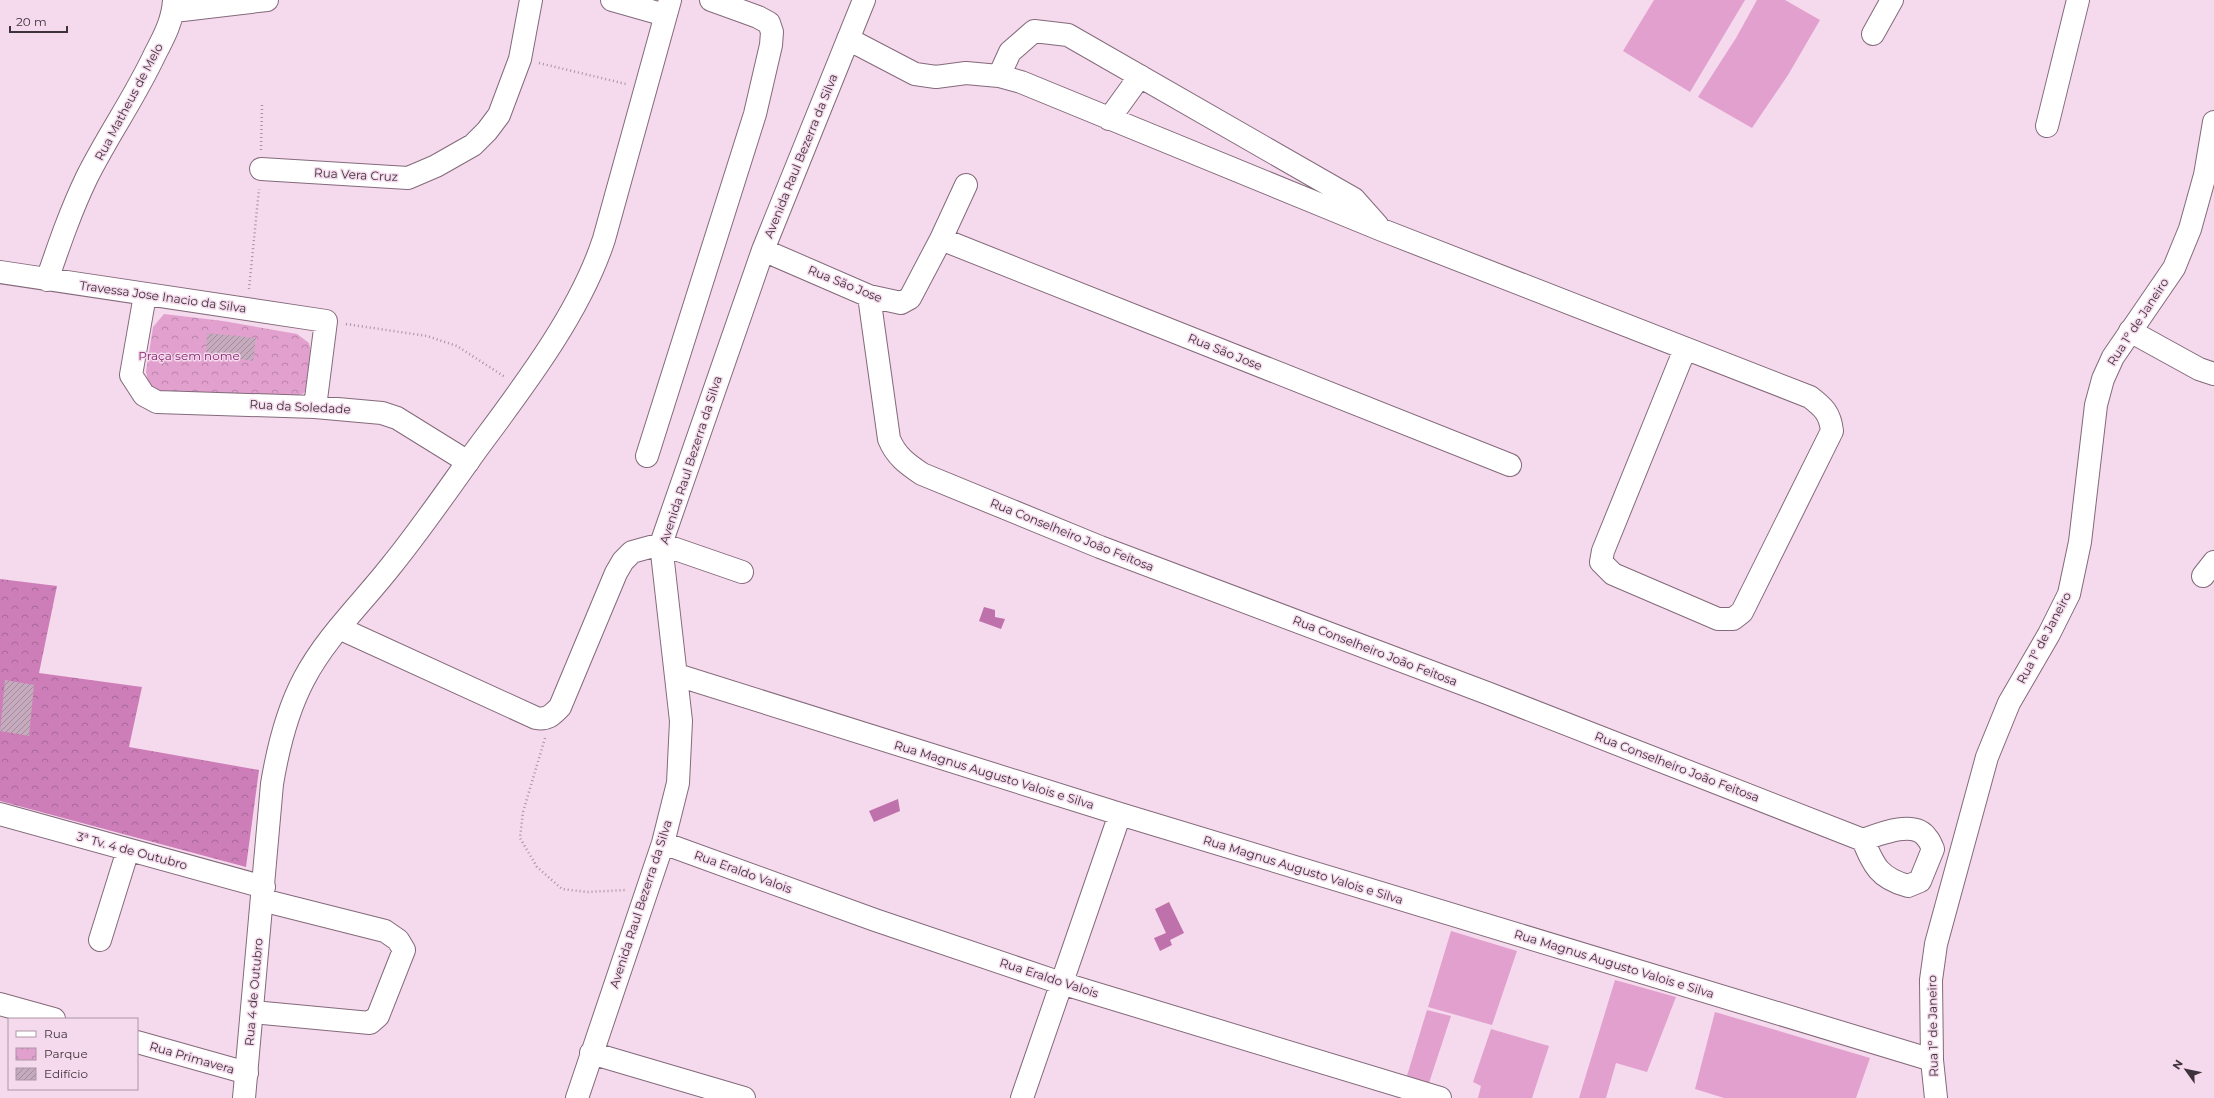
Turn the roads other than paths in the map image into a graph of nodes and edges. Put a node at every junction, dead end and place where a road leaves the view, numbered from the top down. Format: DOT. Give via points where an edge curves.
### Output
graph roads {
  1 [pos="267,0"];
  2 [pos="531,0"];
  3 [pos="612,0"];
  4 [pos="711,0"];
  5 [pos="864,0"];
  6 [pos="1892,0"];
  7 [pos="2078,0"];
  8 [pos="174,5"];
  9 [pos="667,7"];
  10 [pos="1873,34"];
  11 [pos="848,38"];
  12 [pos="999,76"];
  13 [pos="1140,76"];
  14 [pos="1109,119"];
  15 [pos="2214,122"];
  16 [pos="2047,126"];
  17 [pos="261,169"];
  18 [pos="966,185"];
  19 [pos="1382,230"];
  20 [pos="941,240"];
  21 [pos="763,250"];
  22 [pos="0,272"];
  23 [pos="47,280"];
  24 [pos="146,295"];
  25 [pos="869,296"];
  26 [pos="2130,331"];
  27 [pos="1685,348"];
  28 [pos="2214,374"];
  29 [pos="315,407"];
  30 [pos="647,456"];
  31 [pos="468,462"];
  32 [pos="1510,465"];
  33 [pos="661,544"];
  34 [pos="742,572"];
  35 [pos="339,628"];
  36 [pos="677,675"];
  37 [pos="1120,814"];
  38 [pos="2,820"];
  39 [pos="1863,840"];
  40 [pos="663,843"];
  41 [pos="128,850"];
  42 [pos="263,894"];
  43 [pos="100,940"];
  44 [pos="1061,983"];
  45 [pos="0,1004"];
  46 [pos="253,1012"];
  47 [pos="50,1018"];
  48 [pos="138,1042"];
  49 [pos="591,1053"];
  50 [pos="1932,1060"];
  51 [pos="247,1073"];
  52 [pos="244,1098"];
  53 [pos="577,1098"];
  54 [pos="744,1098"];
  55 [pos="1022,1098"];
  56 [pos="1440,1098"];
  57 [pos="1936,1098"];
  1 -- 8 [label="street, Rua Matheus de Melo"];
  2 -- 17 [label="street, Rua Vera Cruz" via="520,59 499,115 473,145 408,178"];
  3 -- 9 [label="street"];
  4 -- 30 [label="street" via="769,23 772,32 771,44 755,114"];
  5 -- 11 [label="street, Avenida Raul Bezerra da Silva"];
  6 -- 10 [label="street"];
  7 -- 16 [label="street"];
  8 -- 23 [label="street, Rua Matheus de Melo" via="166,33 139,88 88,177"];
  9 -- 31 [label="street, Rua 4 de Outubro" via="598,257 560,328 522,387"];
  11 -- 12 [label="street" via="915,74 936,77 966,73"];
  11 -- 21 [label="street, Avenida Raul Bezerra da Silva"];
  12 -- 13 [label="street" via="1010,52 1034,31 1068,35"];
  12 -- 14 [label="street" via="1021,82"];
  13 -- 14 [label="street"];
  13 -- 19 [label="street" via="1354,199"];
  14 -- 19 [label="street"];
  15 -- 26 [label="street, Rua 1º de Janeiro" via="2205,175 2190,228 2174,268"];
  18 -- 20 [label="street, Rua São Jose"];
  19 -- 27 [label="street"];
  20 -- 25 [label="street, Rua São Jose" via="910,298 901,303 893,303"];
  20 -- 32 [label="street, Rua São Jose"];
  21 -- 25 [label="street, Rua São Jose"];
  21 -- 33 [label="street, Avenida Raul Bezerra da Silva"];
  22 -- 23 [label="street, Travessa Jose Inacio da Silva"];
  23 -- 24 [label="street, Travessa Jose Inacio da Silva"];
  24 -- 29 [label="street, Travessa Jose Inacio da Silva" via="326,321"];
  24 -- 29 [label="street, Rua da Soledade" via="131,375 144,395 157,402"];
  25 -- 39 [label="street, Rua Conselheiro João Feitosa" via="889,439 893,449 906,464 922,474 1100,547 1487,693"];
  26 -- 28 [label="street" via="2199,369"];
  26 -- 50 [label="street, Rua 1º de Janeiro" via="2113,357 2096,405 2080,542 2069,594 2009,703 1987,757 1936,944 1931,980"];
  27 -- 27 [label="street" via="1810,397 1825,408 1831,420 1832,431 1742,612 1733,619 1718,619 1613,574 1602,562 1603,551"];
  29 -- 31 [label="street, Rua da Soledade" via="382,413 397,418"];
  31 -- 35 [label="street, Rua 4 de Outubro" via="392,566"];
  33 -- 34 [label="street"];
  33 -- 35 [label="street" via="632,552 623,561 556,712 544,719 536,718"];
  33 -- 36 [label="street, Avenida Raul Bezerra da Silva"];
  35 -- 42 [label="street, Rua 4 de Outubro" via="305,677 286,724 272,784"];
  36 -- 37 [label="street, Rua Magnus Augusto Valois e Silva"];
  36 -- 40 [label="street, Avenida Raul Bezerra da Silva" via="681,721 678,783"];
  37 -- 44 [label="street"];
  37 -- 50 [label="street, Rua Magnus Augusto Valois e Silva"];
  38 -- 41 [label="street, 3ª Tv. 4 de Outubro"];
  40 -- 44 [label="street, Rua Eraldo Valois" via="875,920"];
  40 -- 49 [label="street, Avenida Raul Bezerra da Silva"];
  41 -- 42 [label="street, 3ª Tv. 4 de Outubro"];
  41 -- 43 [label="street"];
  42 -- 46 [label="street, Rua 4 de Outubro"];
  42 -- 46 [label="street, 3ª Tv. 4 de Outubro" via="385,931 398,940 404,950 378,1016 370,1023"];
  44 -- 55 [label="street"];
  44 -- 56 [label="street, Rua Eraldo Valois"];
  45 -- 47 [label="street"];
  46 -- 51 [label="street, Rua 4 de Outubro"];
  48 -- 51 [label="street, Rua Primavera"];
  49 -- 53 [label="street, Avenida Raul Bezerra da Silva"];
  49 -- 54 [label="street"];
  50 -- 57 [label="street, Rua 1º de Janeiro"];
  51 -- 52 [label="street, Rua 4 de Outubro"];
}
